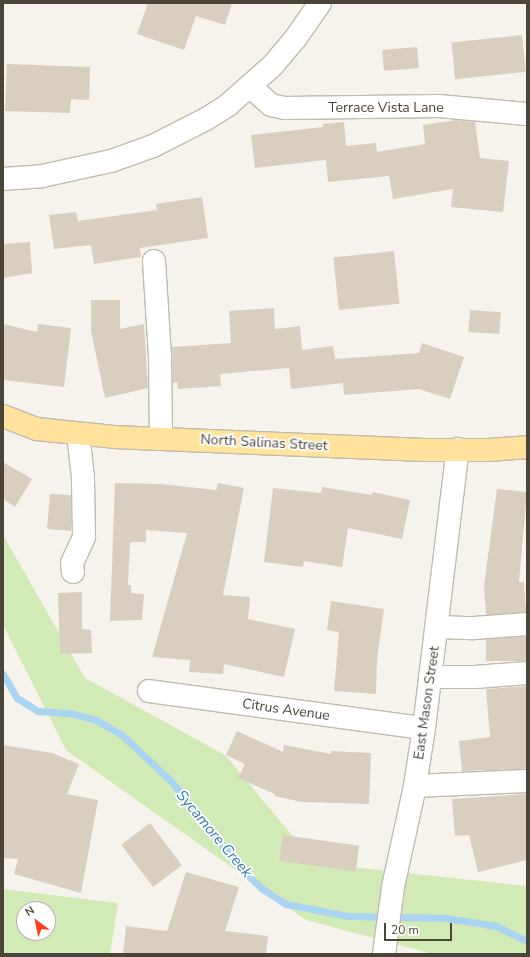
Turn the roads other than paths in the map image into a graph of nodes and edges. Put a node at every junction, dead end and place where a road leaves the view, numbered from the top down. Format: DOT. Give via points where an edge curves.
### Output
graph roads {
  1 [pos="320,3"];
  2 [pos="251,87"];
  3 [pos="527,114"];
  4 [pos="3,179"];
  5 [pos="154,261"];
  6 [pos="3,416"];
  7 [pos="78,434"];
  8 [pos="161,439"];
  9 [pos="527,447"];
  10 [pos="458,449"];
  11 [pos="73,572"];
  12 [pos="527,624"];
  13 [pos="437,627"];
  14 [pos="527,673"];
  15 [pos="430,676"];
  16 [pos="149,690"];
  17 [pos="424,728"];
  18 [pos="527,781"];
  19 [pos="415,786"];
  20 [pos="386,944"];
  1 -- 2 [label="street" via="295,39"];
  2 -- 3 [label="street, Terrace Vista Lane" via="272,105 285,108 439,106"];
  2 -- 4 [label="street" via="206,119 146,148 89,167 42,176"];
  5 -- 8 [label="street" via="160,356"];
  6 -- 7 [label="main road, North Salinas Street" via="37,429"];
  7 -- 8 [label="main road, North Salinas Street"];
  7 -- 11 [label="street" via="83,477 84,537 72,563"];
  8 -- 10 [label="main road, North Salinas Street" via="425,450"];
  9 -- 10 [label="main road, North Salinas Street"];
  10 -- 13 [label="street, East Mason Street"];
  12 -- 13 [label="street" via="474,628"];
  13 -- 15 [label="street, East Mason Street"];
  14 -- 15 [label="street" via="475,677"];
  15 -- 17 [label="street, East Mason Street"];
  16 -- 17 [label="street, Citrus Avenue"];
  17 -- 19 [label="street, East Mason Street"];
  18 -- 19 [label="street"];
  19 -- 20 [label="street, East Mason Street" via="394,887"];
}
